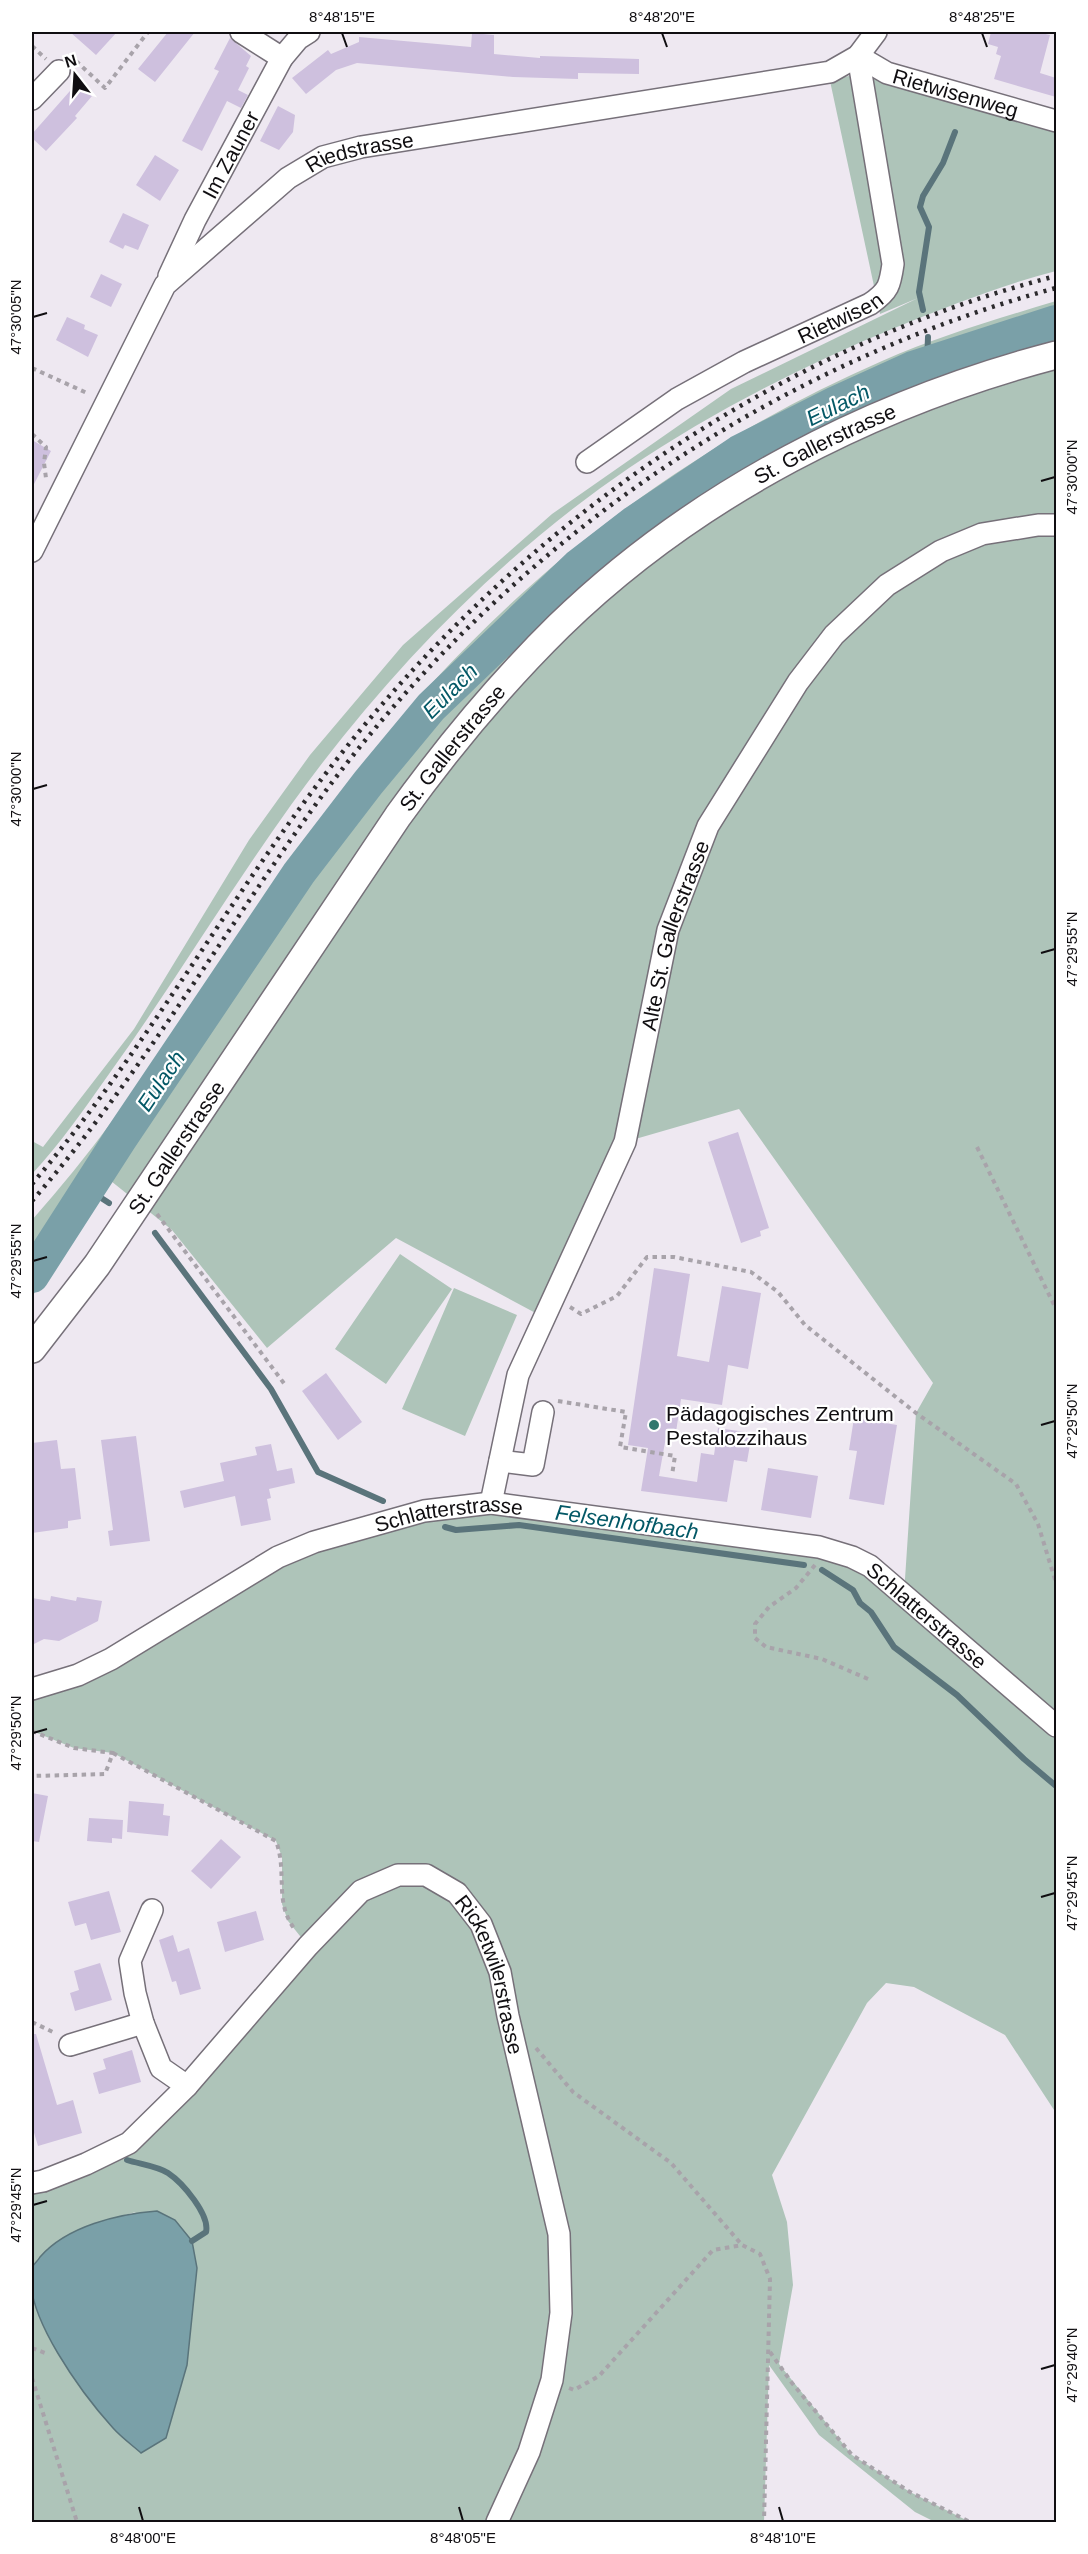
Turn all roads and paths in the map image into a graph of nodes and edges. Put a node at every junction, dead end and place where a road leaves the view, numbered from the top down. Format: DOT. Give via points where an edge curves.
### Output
graph roads {
  1 [pos="148,32"];
  2 [pos="241,32"];
  3 [pos="309,32"];
  4 [pos="876,32"];
  5 [pos="858,56"];
  6 [pos="282,58"];
  7 [pos="59,71"];
  8 [pos="91,75"];
  9 [pos="32,99"];
  10 [pos="1056,121"];
  11 [pos="165,285"];
  12 [pos="1056,355"];
  13 [pos="32,368"];
  14 [pos="92,395"];
  15 [pos="32,434"];
  16 [pos="587,462"];
  17 [pos="60,491"];
  18 [pos="1056,525"];
  19 [pos="32,551"];
  20 [pos="977,1147"];
  21 [pos="139,1203"];
  22 [pos="552,1298"];
  23 [pos="1056,1309"];
  24 [pos="32,1350"];
  25 [pos="286,1386"];
  26 [pos="586,1406"];
  27 [pos="543,1412"];
  28 [pos="500,1461"];
  29 [pos="672,1475"];
  30 [pos="491,1503"];
  31 [pos="819,1547"];
  32 [pos="1056,1583"];
  33 [pos="868,1679"];
  34 [pos="32,1689"];
  35 [pos="1056,1726"];
  36 [pos="32,1731"];
  37 [pos="112,1753"];
  38 [pos="32,1776"];
  39 [pos="152,1910"];
  40 [pos="308,1946"];
  41 [pos="508,2016"];
  42 [pos="32,2022"];
  43 [pos="143,2023"];
  44 [pos="70,2045"];
  45 [pos="187,2086"];
  46 [pos="32,2183"];
  47 [pos="742,2245"];
  48 [pos="32,2348"];
  49 [pos="769,2351"];
  50 [pos="45,2353"];
  51 [pos="32,2378"];
  52 [pos="552,2380"];
  53 [pos="77,2523"];
  54 [pos="497,2523"];
  55 [pos="764,2523"];
  56 [pos="970,2523"];
  1 -- 8 [label="path" via="105,88"];
  2 -- 6 [label="street"];
  3 -- 6 [label="street, Im Zauner"];
  4 -- 5 [label="street, Riedstrasse"];
  5 -- 10 [label="street, Rietwisenweg" via="887,73"];
  5 -- 11 [label="street, Riedstrasse" via="830,72 361,147 323,157 288,178"];
  5 -- 16 [label="street, Rietwisen" via="893,264 884,294 677,399"];
  6 -- 11 [label="street, Im Zauner" via="195,220"];
  7 -- 9 [label="street"];
  11 -- 17 [label="street, Riedstrasse"];
  12 -- 21 [label="main road, St. Gallerstrasse" via="1002,369 912,401 813,446 737,489 686,524 561,624 481,709 429,773"];
  13 -- 14 [label="path"];
  15 -- 17 [label="path" via="46,447 48,485"];
  17 -- 19 [label="street, Riedstrasse"];
  18 -- 22 [label="street, Alte St. Gallerstrasse" via="982,534 941,551 887,585 834,635 798,682 708,826 668,930 625,1142"];
  20 -- 23 [label="path"];
  21 -- 24 [label="main road, St. Gallerstrasse"];
  21 -- 25 [label="path" via="161,1216"];
  22 -- 28 [label="street, Alte St. Gallerstrasse" via="518,1375"];
  22 -- 32 [label="path" via="582,1314 617,1296 647,1257 674,1257 751,1272 778,1292 805,1325 916,1413 1016,1484 1038,1524"];
  26 -- 29 [label="path" via="626,1412 620,1447 675,1456"];
  27 -- 28 [label="street" via="533,1465"];
  28 -- 30 [label="street, Alte St. Gallerstrasse"];
  30 -- 31 [label="street, Schlatterstrasse"];
  30 -- 34 [label="street, Schlatterstrasse" via="424,1511 314,1542 278,1557 111,1659 78,1675"];
  31 -- 33 [label="path" via="814,1568 755,1624 755,1638 765,1647 822,1659"];
  31 -- 35 [label="street, Schlatterstrasse" via="870,1566"];
  36 -- 37 [label="path" via="74,1748"];
  37 -- 38 [label="path" via="105,1774"];
  37 -- 40 [label="path" via="276,1841 282,1857 282,1904 288,1921"];
  39 -- 43 [label="street" via="130,1961"];
  40 -- 41 [label="street, Ricketwilerstrasse" via="361,1891 398,1875 426,1875 457,1893 481,1924 500,1972"];
  40 -- 45 [label="street, Ricketwilerstrasse"];
  41 -- 47 [label="path" via="573,2092 671,2163"];
  41 -- 52 [label="street, Ricketwilerstrasse" via="559,2234 561,2313"];
  42 -- 44 [label="path"];
  43 -- 44 [label="street"];
  43 -- 45 [label="street" via="161,2068"];
  45 -- 46 [label="street, Ricketwilerstrasse" via="129,2143"];
  47 -- 49 [label="path" via="760,2254 770,2279"];
  47 -- 52 [label="path" via="713,2250 599,2376 574,2390"];
  48 -- 50 [label="path"];
  49 -- 55 [label="path"];
  49 -- 56 [label="path" via="852,2455 910,2492"];
  51 -- 53 [label="path"];
  52 -- 54 [label="street, Ricketwilerstrasse" via="529,2452"];
}
